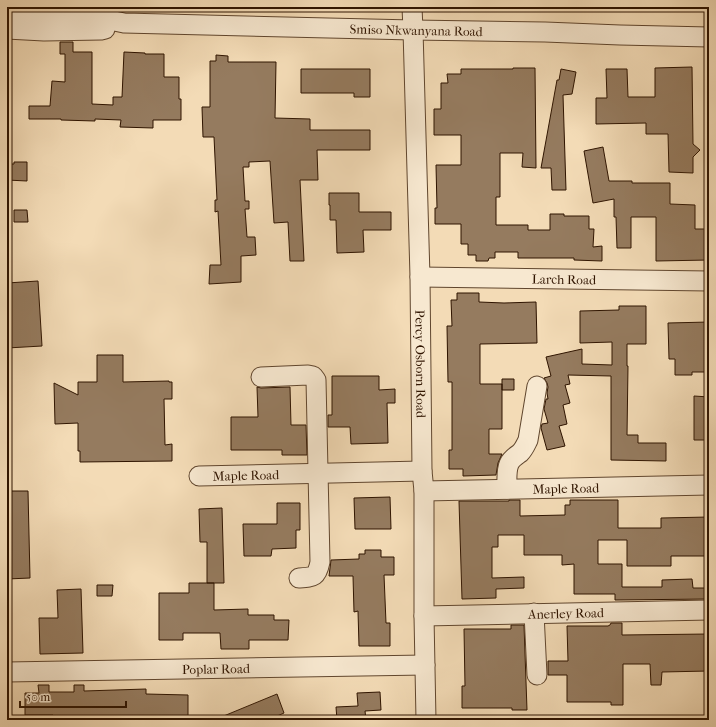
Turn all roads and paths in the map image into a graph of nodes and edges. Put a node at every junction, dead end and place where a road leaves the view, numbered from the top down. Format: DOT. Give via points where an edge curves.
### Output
graph roads {
  1 [pos="412,7"];
  2 [pos="7,12"];
  3 [pos="124,23"];
  4 [pos="7,29"];
  5 [pos="413,30"];
  6 [pos="709,37"];
  7 [pos="420,277"];
  8 [pos="709,281"];
  9 [pos="261,377"];
  10 [pos="537,386"];
  11 [pos="422,471"];
  12 [pos="317,473"];
  13 [pos="199,476"];
  14 [pos="709,485"];
  15 [pos="507,489"];
  16 [pos="424,491"];
  17 [pos="299,578"];
  18 [pos="709,610"];
  19 [pos="534,613"];
  20 [pos="424,616"];
  21 [pos="425,665"];
  22 [pos="7,672"];
  23 [pos="537,675"];
  24 [pos="426,720"];
  1 -- 5 [label="street, Percy Osborn Road"];
  2 -- 3 [label="street, Smiso Nkwanyana Road" via="100,18"];
  3 -- 4 [label="street, Smiso Nkwanyana Road" via="101,30"];
  3 -- 5 [label="street, Smiso Nkwanyana Road"];
  5 -- 6 [label="street, Smiso Nkwanyana Road"];
  5 -- 7 [label="street, Percy Osborn Road"];
  7 -- 8 [label="street, Larch Road"];
  7 -- 11 [label="street, Percy Osborn Road"];
  9 -- 12 [label="street" via="308,375 316,380"];
  10 -- 15 [label="street" via="528,440 521,452 509,462"];
  11 -- 12 [label="street, Maple Road"];
  11 -- 16 [label="street, Percy Osborn Road"];
  12 -- 13 [label="street, Maple Road"];
  12 -- 17 [label="street" via="320,562 316,574"];
  14 -- 15 [label="street, Maple Road"];
  15 -- 16 [label="street, Maple Road"];
  16 -- 20 [label="street, Percy Osborn Road"];
  18 -- 19 [label="street, Anerley Road"];
  19 -- 20 [label="street, Anerley Road"];
  19 -- 23 [label="street"];
  20 -- 21 [label="street, Percy Osborn Road"];
  21 -- 22 [label="street, Poplar Road"];
  21 -- 24 [label="street, Percy Osborn Road"];
}
